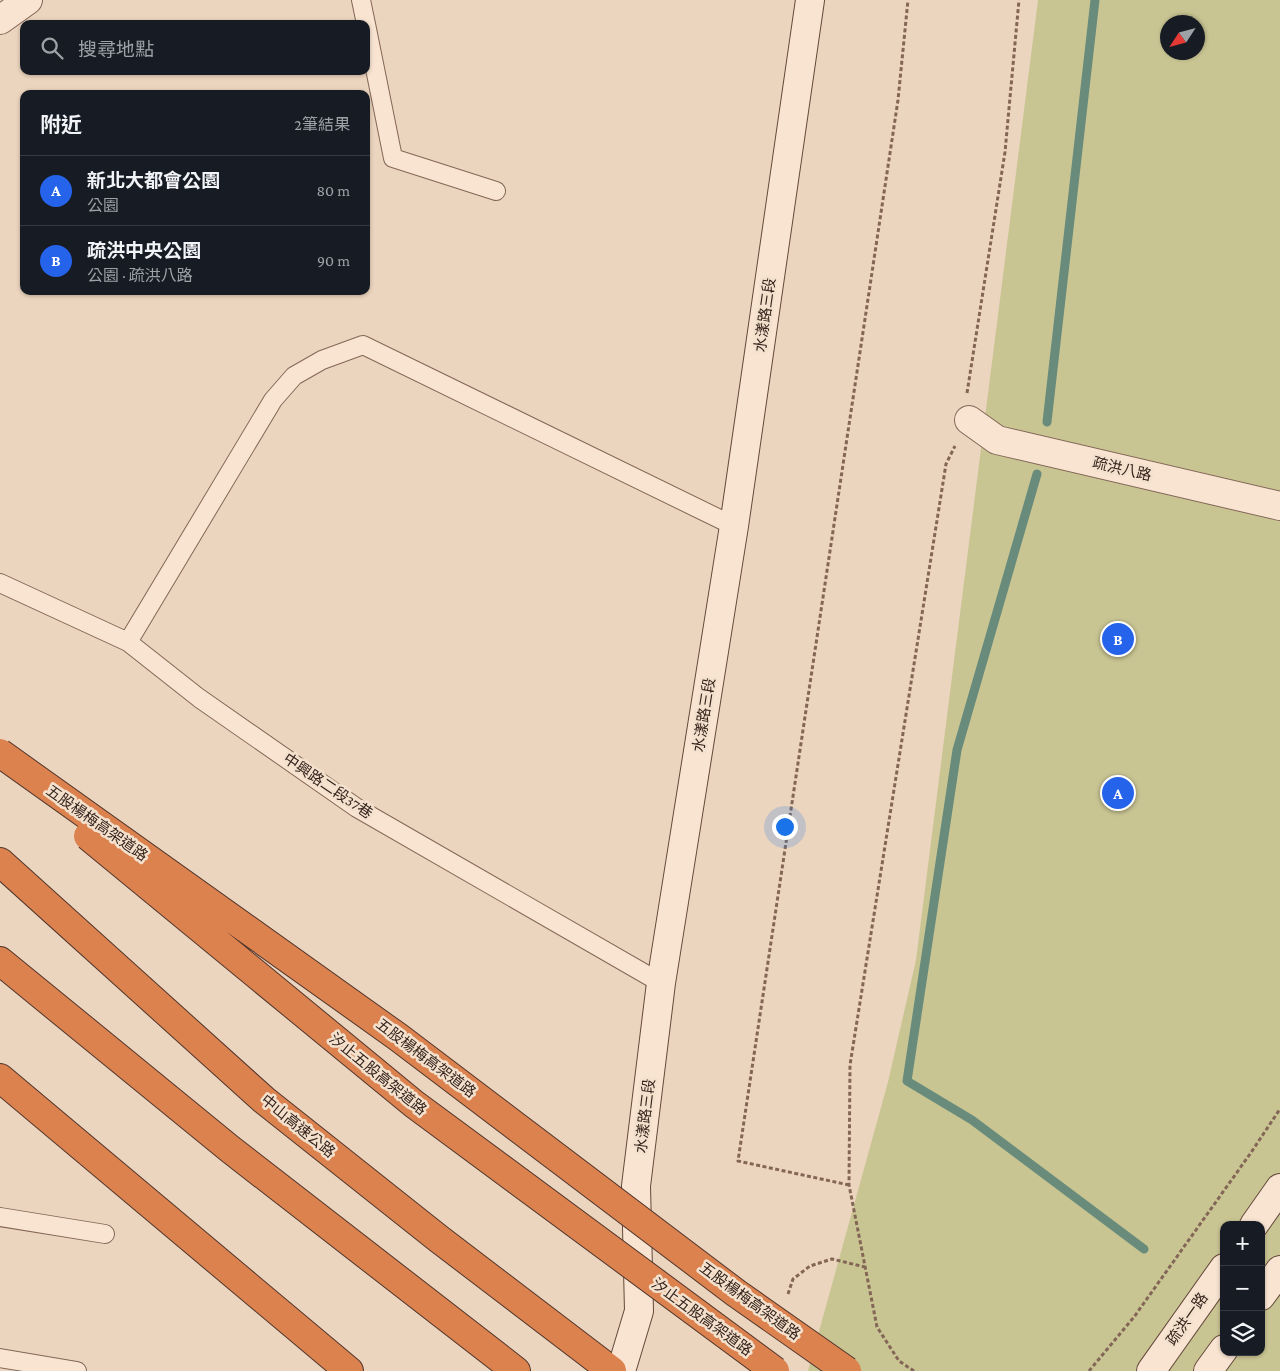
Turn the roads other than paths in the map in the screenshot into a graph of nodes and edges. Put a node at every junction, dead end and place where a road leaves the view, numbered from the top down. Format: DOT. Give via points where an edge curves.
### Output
graph roads {
  1 [pos="28,0"];
  2 [pos="362,0"];
  3 [pos="810,0"];
  4 [pos="0,20"];
  5 [pos="365,20"];
  6 [pos="370,44"];
  7 [pos="496,191"];
  8 [pos="969,420"];
  9 [pos="1280,506"];
  10 [pos="734,526"];
  11 [pos="0,583"];
  12 [pos="128,642"];
  13 [pos="0,754"];
  14 [pos="0,862"];
  15 [pos="0,961"];
  16 [pos="661,983"];
  17 [pos="0,1078"];
  18 [pos="1280,1188"];
  19 [pos="0,1216"];
  20 [pos="1257,1221"];
  21 [pos="105,1234"];
  22 [pos="1280,1270"];
  23 [pos="1220,1274"];
  24 [pos="1265,1291"];
  25 [pos="1220,1354"];
  26 [pos="0,1358"];
  27 [pos="77,1371"];
  28 [pos="349,1371"];
  29 [pos="516,1371"];
  30 [pos="612,1371"];
  31 [pos="621,1371"];
  32 [pos="775,1371"];
  33 [pos="847,1371"];
  34 [pos="1151,1371"];
  35 [pos="1208,1371"];
  1 -- 4 [label="street"];
  2 -- 5 [label="lane"];
  3 -- 10 [label="street, 水漾路三段"];
  6 -- 7 [label="lane" via="393,158"];
  8 -- 9 [label="street, 疏洪八路" via="997,440"];
  10 -- 12 [label="lane" via="363,345 322,360 294,376 273,400"];
  10 -- 16 [label="street, 水漾路三段"];
  11 -- 12 [label="lane, 中興路二段37巷"];
  12 -- 16 [label="lane, 中興路二段37巷" via="199,698 358,808"];
  13 -- 32 [label="highway, 汐止五股高架道路, bridge" via="89,837 414,1104"];
  13 -- 33 [label="highway, 五股楊梅高架道路, bridge" via="398,1037 736,1293"];
  14 -- 30 [label="highway, 中山高速公路" via="264,1100"];
  15 -- 29 [label="highway" via="230,1149"];
  16 -- 31 [label="street, 水漾路三段" via="636,1186 639,1311"];
  17 -- 28 [label="highway"];
  18 -- 20 [label="street"];
  19 -- 21 [label="lane"];
  22 -- 24 [label="street"];
  23 -- 34 [label="street, 疏洪一路"];
  25 -- 35 [label="street"];
  26 -- 27 [label="lane"];
}
